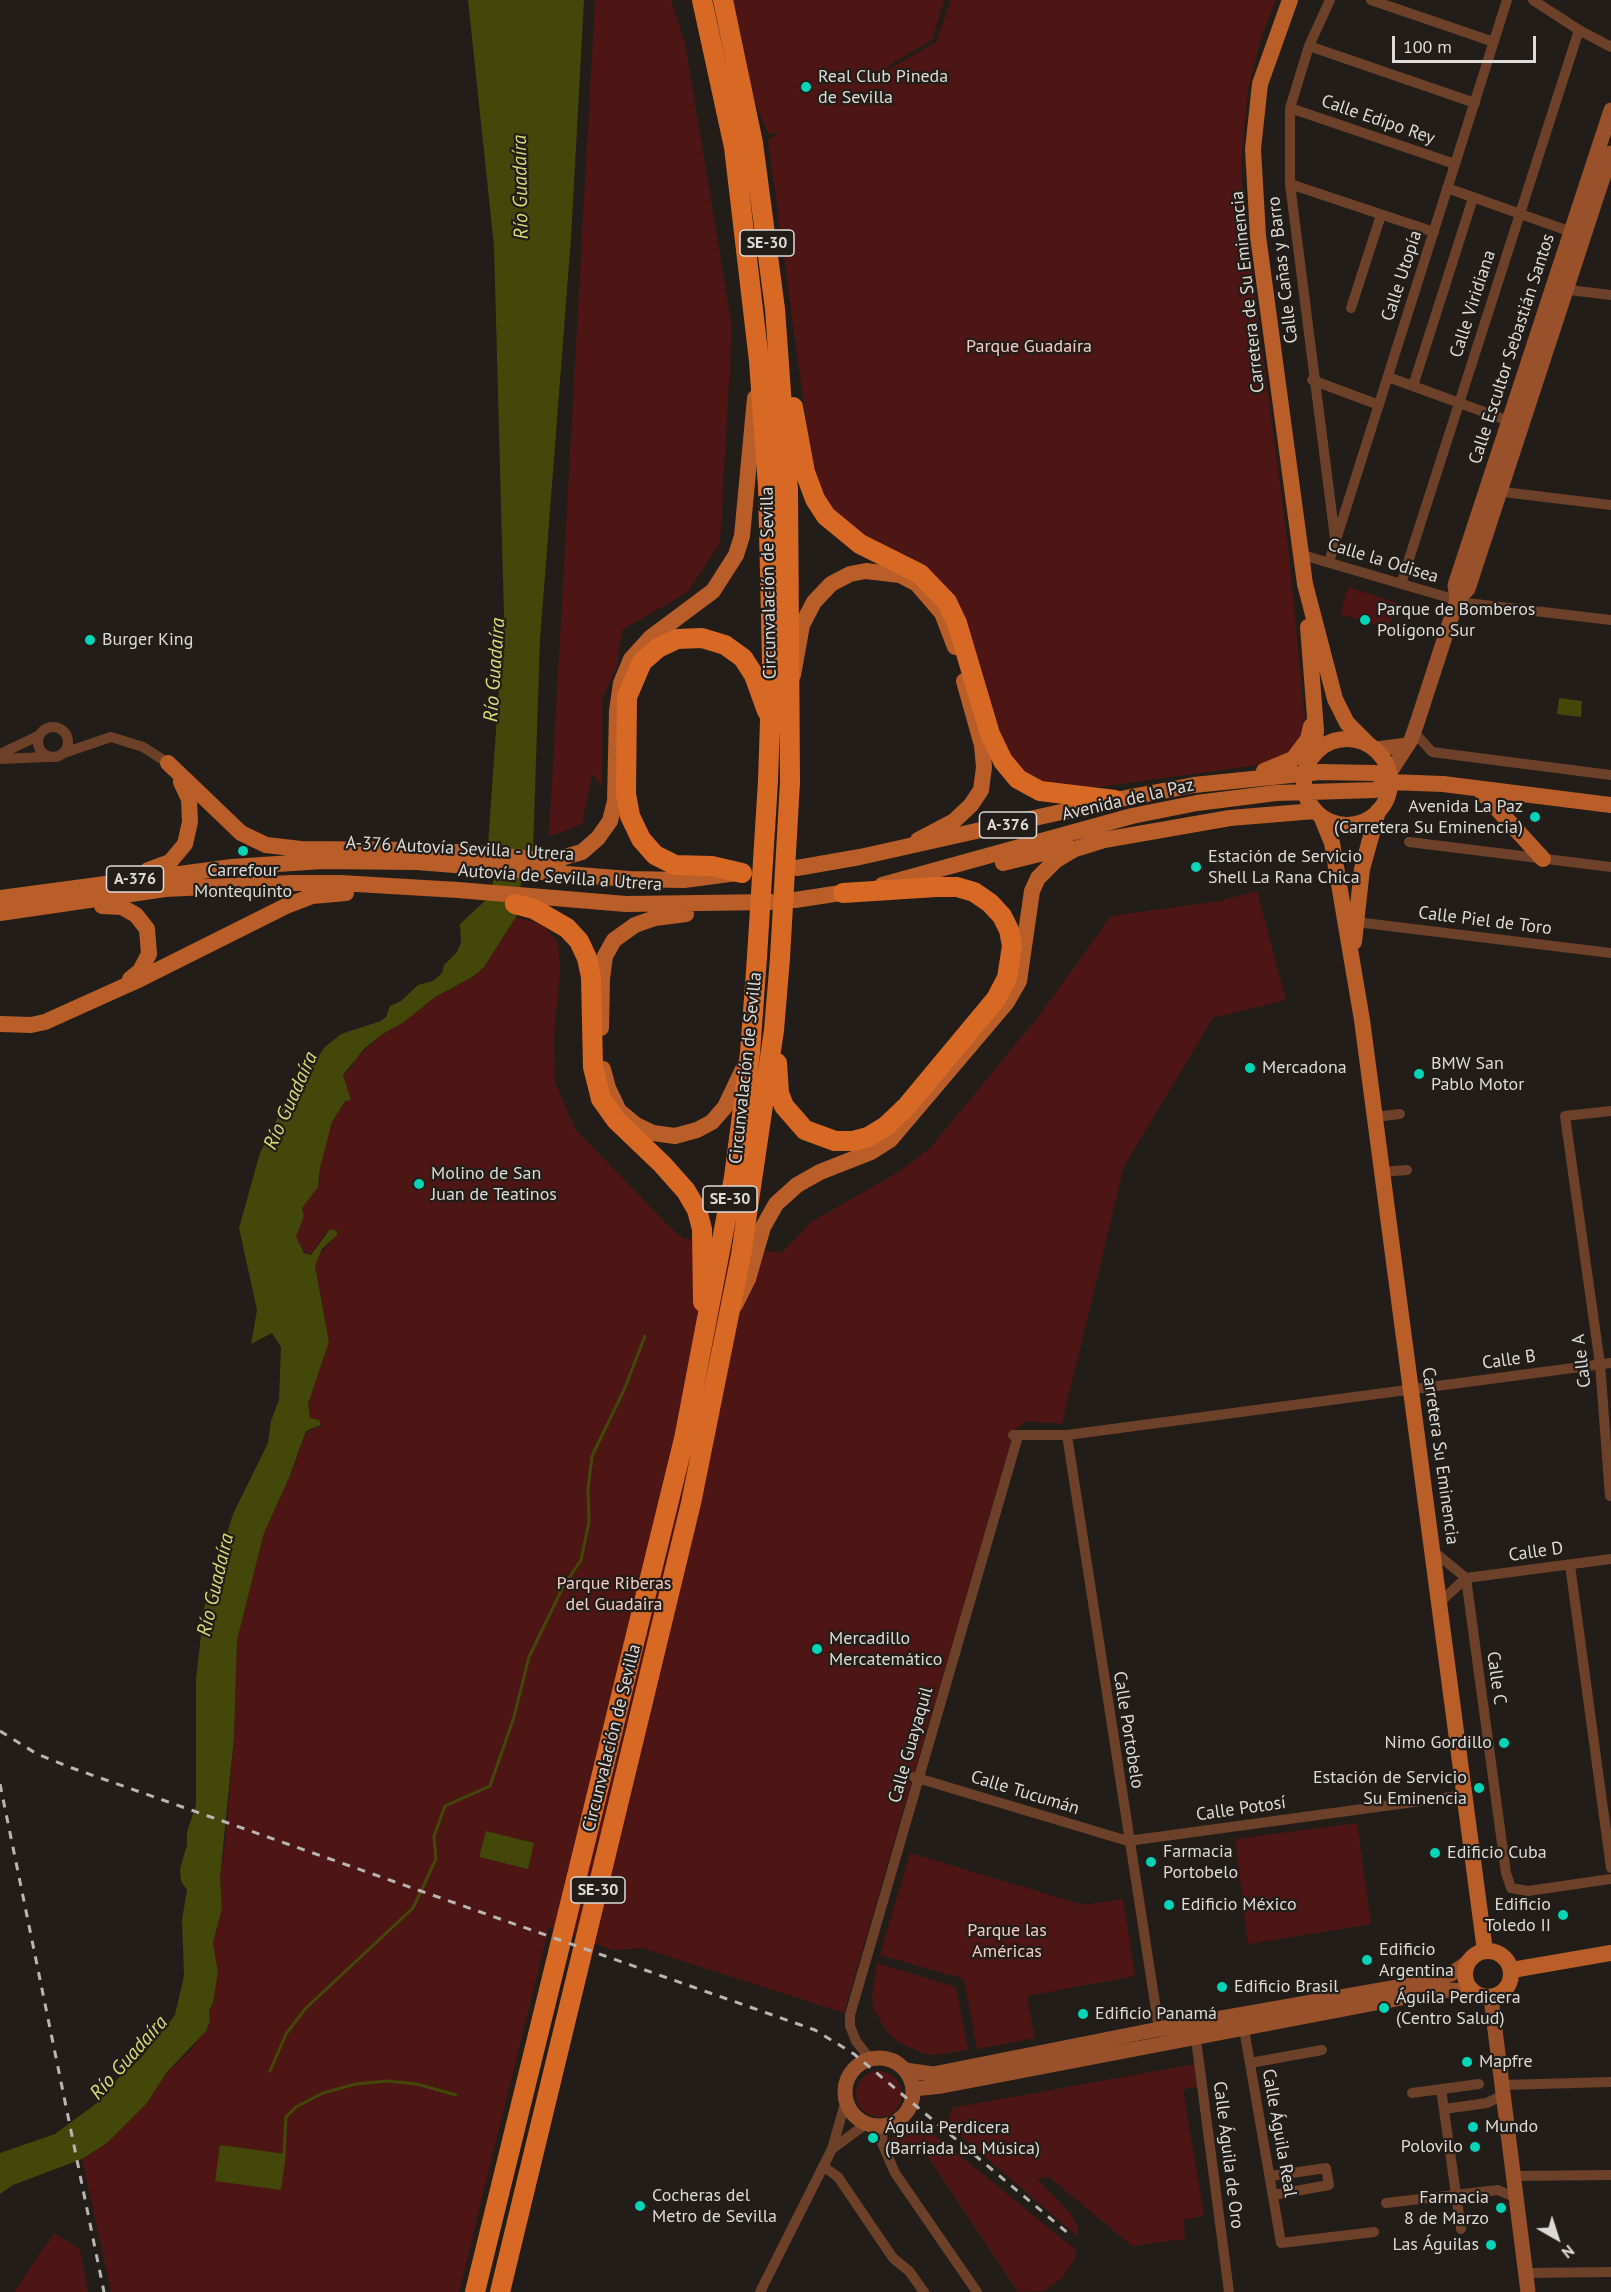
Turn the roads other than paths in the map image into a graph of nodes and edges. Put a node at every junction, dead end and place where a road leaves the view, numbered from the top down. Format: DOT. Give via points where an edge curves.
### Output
graph roads {
  1 [pos="702,0"];
  2 [pos="723,0"];
  3 [pos="1290,0"];
  4 [pos="1330,0"];
  5 [pos="1371,0"];
  6 [pos="1508,0"];
  7 [pos="1533,0"];
  8 [pos="1578,30"];
  9 [pos="1494,42"];
  10 [pos="1309,46"];
  11 [pos="1611,47"];
  12 [pos="1475,103"];
  13 [pos="1290,108"];
  14 [pos="1611,110"];
  15 [pos="1611,153"];
  16 [pos="1455,164"];
  17 [pos="1290,184"];
  18 [pos="1448,189"];
  19 [pos="1473,198"];
  20 [pos="1381,214"];
  21 [pos="1519,215"];
  22 [pos="1434,232"];
  23 [pos="1577,234"];
  24 [pos="1560,289"];
  25 [pos="1611,296"];
  26 [pos="1351,308"];
  27 [pos="775,309"];
  28 [pos="759,361"];
  29 [pos="1388,377"];
  30 [pos="1312,380"];
  31 [pos="1413,386"];
  32 [pos="1459,403"];
  33 [pos="1379,405"];
  34 [pos="1509,421"];
  35 [pos="1493,490"];
  36 [pos="1611,505"];
  37 [pos="1335,542"];
  38 [pos="1299,554"];
  39 [pos="1329,562"];
  40 [pos="1305,584"];
  41 [pos="1401,584"];
  42 [pos="1457,600"];
  43 [pos="1611,620"];
  44 [pos="791,684"];
  45 [pos="1314,704"];
  46 [pos="772,725"];
  47 [pos="38,736"];
  48 [pos="1411,738"];
  49 [pos="1372,746"];
  50 [pos="64,753"];
  51 [pos="0,754"];
  52 [pos="1314,754"];
  53 [pos="52,757"];
  54 [pos="0,759"];
  55 [pos="172,768"];
  56 [pos="1305,773"];
  57 [pos="1611,775"];
  58 [pos="1390,778"];
  59 [pos="1214,782"];
  60 [pos="1479,789"];
  61 [pos="1305,791"];
  62 [pos="1264,794"];
  63 [pos="1115,800"];
  64 [pos="1611,805"];
  65 [pos="1378,811"];
  66 [pos="1318,813"];
  67 [pos="1166,829"];
  68 [pos="1104,840"];
  69 [pos="1409,842"];
  70 [pos="1522,848"];
  71 [pos="902,849"];
  72 [pos="432,851"];
  73 [pos="470,859"];
  74 [pos="1543,859"];
  75 [pos="271,864"];
  76 [pos="550,867"];
  77 [pos="1611,867"];
  78 [pos="797,868"];
  79 [pos="746,872"];
  80 [pos="885,885"];
  81 [pos="397,888"];
  82 [pos="50,890"];
  83 [pos="843,893"];
  84 [pos="0,898"];
  85 [pos="795,900"];
  86 [pos="771,902"];
  87 [pos="530,903"];
  88 [pos="734,903"];
  89 [pos="18,911"];
  90 [pos="0,914"];
  91 [pos="1356,922"];
  92 [pos="1611,953"];
  93 [pos="1352,968"];
  94 [pos="112,992"];
  95 [pos="0,1024"];
  96 [pos="774,1030"];
  97 [pos="750,1053"];
  98 [pos="1611,1111"];
  99 [pos="1400,1114"];
  100 [pos="1375,1117"];
  101 [pos="1407,1170"];
  102 [pos="1382,1172"];
  103 [pos="730,1317"];
  104 [pos="703,1344"];
  105 [pos="1605,1363"];
  106 [pos="1411,1390"];
  107 [pos="1015,1435"];
  108 [pos="1067,1435"];
  109 [pos="1610,1496"];
  110 [pos="1432,1550"];
  111 [pos="1611,1559"];
  112 [pos="1570,1565"];
  113 [pos="1466,1578"];
  114 [pos="1439,1603"];
  115 [pos="916,1778"];
  116 [pos="1465,1795"];
  117 [pos="1128,1841"];
  118 [pos="1611,1868"];
  119 [pos="1611,1879"];
  120 [pos="1485,1951"];
  121 [pos="1611,1953"];
  122 [pos="1467,1964"];
  123 [pos="1512,1970"];
  124 [pos="1471,1990"];
  125 [pos="1491,1998"];
  126 [pos="1159,2029"];
  127 [pos="1245,2029"];
  128 [pos="1194,2030"];
  129 [pos="1322,2050"];
  130 [pos="870,2059"];
  131 [pos="1250,2063"];
  132 [pos="905,2070"];
  133 [pos="1611,2082"];
  134 [pos="1479,2084"];
  135 [pos="913,2089"];
  136 [pos="1441,2089"];
  137 [pos="1503,2090"];
  138 [pos="1412,2093"];
  139 [pos="846,2100"];
  140 [pos="1444,2109"];
  141 [pos="867,2124"];
  142 [pos="883,2126"];
  143 [pos="831,2149"];
  144 [pos="823,2166"];
  145 [pos="1611,2175"];
  146 [pos="1271,2176"];
  147 [pos="1514,2176"];
  148 [pos="1457,2194"];
  149 [pos="1273,2195"];
  150 [pos="1516,2198"];
  151 [pos="1386,2203"];
  152 [pos="1461,2229"];
  153 [pos="1374,2232"];
  154 [pos="1611,2272"];
  155 [pos="1526,2273"];
  156 [pos="501,2286"];
  157 [pos="475,2292"];
  158 [pos="760,2292"];
  159 [pos="924,2292"];
  160 [pos="977,2292"];
  161 [pos="1229,2292"];
  162 [pos="1528,2292"];
  1 -- 28 [label="highway, Circunvalación de Sevilla / SE-30" via="734,147"];
  2 -- 27 [label="highway, Circunvalación de Sevilla / SE-30" via="753,143"];
  3 -- 38 [label="main road, Carretera de Su Eminencia" via="1260,84 1254,149 1258,236"];
  4 -- 10 [label="street, Calle Cañas y Barro"];
  5 -- 9 [label="street"];
  6 -- 9 [label="street, Calle Utopía"];
  7 -- 8 [label="street"];
  8 -- 11 [label="street"];
  8 -- 21 [label="street, Calle Viridiana"];
  9 -- 12 [label="street, Calle Utopía"];
  10 -- 12 [label="street"];
  10 -- 13 [label="street, Calle Cañas y Barro"];
  12 -- 16 [label="street, Calle Utopía"];
  13 -- 16 [label="street, Calle Edipo Rey"];
  13 -- 17 [label="street, Calle Cañas y Barro"];
  14 -- 23 [label="street, Calle Escultor Sebastián Santos"];
  15 -- 23 [label="street, Calle Escultor Sebastián Santos"];
  16 -- 18 [label="street, Calle Utopía"];
  17 -- 20 [label="street"];
  17 -- 30 [label="street, Calle Cañas y Barro"];
  18 -- 19 [label="street"];
  18 -- 22 [label="street, Calle Utopía"];
  19 -- 21 [label="street"];
  19 -- 31 [label="street"];
  20 -- 22 [label="street"];
  20 -- 26 [label="street"];
  21 -- 23 [label="street"];
  21 -- 32 [label="street, Calle Viridiana"];
  22 -- 29 [label="street, Calle Utopía"];
  23 -- 24 [label="street, Calle Escultor Sebastián Santos"];
  24 -- 25 [label="street"];
  24 -- 34 [label="street, Calle Escultor Sebastián Santos"];
  24 -- 35 [label="street, Calle Escultor Sebastián Santos"];
  27 -- 44 [label="highway, Circunvalación de Sevilla / SE-30" via="788,490"];
  27 -- 63 [label="highway" via="805,472 826,516 860,544 920,574 946,602 957,623 990,734 1003,761 1018,779 1040,791"];
  28 -- 46 [label="highway, Circunvalación de Sevilla / SE-30" via="768,486"];
  28 -- 76 [label="main road" via="742,536 736,555 713,591 650,638 631,659 618,702 615,801 610,821 582,852"];
  29 -- 31 [label="street"];
  29 -- 33 [label="street, Calle Utopía"];
  30 -- 33 [label="street"];
  30 -- 37 [label="street, Calle Cañas y Barro"];
  31 -- 32 [label="street"];
  32 -- 34 [label="street"];
  32 -- 41 [label="street, Calle Viridiana"];
  33 -- 37 [label="street, Calle Utopía"];
  34 -- 35 [label="street, Calle Escultor Sebastián Santos"];
  35 -- 36 [label="street"];
  35 -- 42 [label="street, Calle Escultor Sebastián Santos" via="1468,589"];
  37 -- 39 [label="street, Calle Utopía"];
  38 -- 39 [label="street, Calle la Odisea"];
  38 -- 40 [label="main road, Carretera de Su Eminencia"];
  39 -- 41 [label="street, Calle la Odisea"];
  40 -- 45 [label="main road, Carretera de Su Eminencia"];
  40 -- 49 [label="main road, Carretera de Su Eminencia" via="1335,699 1347,723"];
  41 -- 42 [label="street, Calle la Odisea"];
  42 -- 43 [label="street, Calle la Odisea"];
  42 -- 48 [label="street, Calle Escultor Sebastián Santos"];
  44 -- 71 [label="main road" via="802,625 814,602 831,584 850,574 885,571 900,575 917,584 942,613 982,746 981,790 954,820"];
  44 -- 96 [label="highway, Circunvalación de Sevilla / SE-30, bridge" via="790,782"];
  45 -- 52 [label="main road, Carretera de Su Eminencia"];
  45 -- 59 [label="main road" via="1308,739 1293,759 1270,770"];
  46 -- 79 [label="highway" via="754,675 743,658 725,645 702,638 677,639 658,648 642,662 627,697 626,794 630,816 641,839 655,855 675,865"];
  46 -- 97 [label="highway, Circunvalación de Sevilla / SE-30, bridge"];
  47 -- 50 [label="street" via="53,726 62,729 68,745"];
  47 -- 51 [label="street"];
  47 -- 53 [label="street" via="40,750"];
  48 -- 49 [label="street"];
  48 -- 57 [label="street" via="1431,752"];
  48 -- 58 [label="street, Calle Escultor Sebastián Santos"];
  49 -- 52 [label="main road" via="1354,739 1339,739"];
  49 -- 58 [label="main road, Carretera de Su Eminencia" via="1387,765"];
  50 -- 53 [label="street"];
  50 -- 55 [label="street" via="111,737 142,747"];
  52 -- 56 [label="main road"];
  53 -- 54 [label="street"];
  55 -- 72 [label="main road" via="241,833 266,844 301,849"];
  55 -- 82 [label="main road" via="189,799 190,822 185,843 170,862 154,869"];
  56 -- 58 [label="main road, Avenida de la Paz" via="1375,773"];
  56 -- 59 [label="main road, Avenida de la Paz"];
  56 -- 61 [label="main road"];
  58 -- 60 [label="main road, Avenida de la Paz"];
  58 -- 61 [label="main road, Avenida de la Paz" via="1375,790"];
  58 -- 65 [label="main road, Carretera Su Eminencia" via="1385,802"];
  59 -- 63 [label="main road, Avenida de la Paz"];
  60 -- 64 [label="main road, Avenida de la Paz"];
  60 -- 70 [label="main road"];
  61 -- 62 [label="main road, Avenida de la Paz"];
  61 -- 66 [label="main road, Carretera Su Eminencia"];
  62 -- 67 [label="main road"];
  62 -- 80 [label="main road, Avenida de la Paz" via="1132,816"];
  63 -- 71 [label="main road, A-376"];
  65 -- 66 [label="main road" via="1351,824 1335,823"];
  65 -- 91 [label="main road, Carretera Su Eminencia" via="1362,870"];
  66 -- 67 [label="main road" via="1230,818"];
  66 -- 93 [label="main road, Carretera Su Eminencia" via="1332,843"];
  67 -- 68 [label="main road"];
  68 -- 80 [label="main road" via="920,881"];
  68 -- 103 [label="main road" via="1064,855 1038,878 1028,906 1019,981 911,1118 881,1146 820,1172 797,1185 776,1204 763,1227 748,1279"];
  69 -- 70 [label="street"];
  70 -- 74 [label="main road"];
  71 -- 78 [label="main road, A-376"];
  72 -- 73 [label="main road"];
  72 -- 75 [label="main road" via="316,855"];
  73 -- 75 [label="main road, A-376 Autovía Sevilla - Utrera / A-376"];
  73 -- 76 [label="main road"];
  74 -- 77 [label="street"];
  75 -- 82 [label="main road, A-376 Autovía Sevilla - Utrera / A-376"];
  76 -- 79 [label="main road" via="684,873 704,878"];
  80 -- 83 [label="main road, Avenida de la Paz"];
  81 -- 87 [label="main road, Autovía de Sevilla a Utrera / A-376"];
  81 -- 89 [label="main road, A-376" via="340,883 165,889"];
  81 -- 94 [label="main road" via="304,898"];
  82 -- 84 [label="main road, A-376 Autovía Sevilla - Utrera / A-376"];
  83 -- 85 [label="main road"];
  83 -- 96 [label="highway" via="936,886 974,892 996,909 1009,930 1012,946 1007,978 996,999 907,1107 886,1126 852,1141 819,1137 796,1122 779,1093"];
  86 -- 88 [label="main road, Autovía de Sevilla a Utrera"];
  87 -- 88 [label="main road, Autovía de Sevilla a Utrera"];
  87 -- 104 [label="highway" via="567,928 587,958 593,1067 601,1099 616,1120 686,1191 697,1210 704,1260"];
  88 -- 97 [label="main road" via="725,910 655,918 635,925 615,940 605,956 602,979 602,1061 608,1088 619,1111 653,1133 675,1136 712,1122 725,1107"];
  89 -- 90 [label="main road, A-376"];
  89 -- 94 [label="main road" via="106,905 122,907 136,915 147,929 149,954 140,971"];
  91 -- 92 [label="street, Calle Piel de Toro"];
  91 -- 93 [label="main road, Carretera Su Eminencia"];
  93 -- 100 [label="main road, Carretera Su Eminencia"];
  94 -- 95 [label="main road" via="45,1022"];
  96 -- 103 [label="highway, Circunvalación de Sevilla / SE-30"];
  97 -- 104 [label="highway, Circunvalación de Sevilla / SE-30" via="734,1177"];
  98 -- 105 [label="street, Calle A" via="1565,1116"];
  99 -- 100 [label="street"];
  100 -- 102 [label="main road, Carretera Su Eminencia"];
  101 -- 102 [label="street"];
  102 -- 106 [label="main road, Carretera Su Eminencia"];
  103 -- 156 [label="highway, Circunvalación de Sevilla / SE-30" via="688,1515"];
  104 -- 157 [label="highway, Circunvalación de Sevilla / SE-30" via="639,1629"];
  105 -- 106 [label="street, Calle B"];
  105 -- 109 [label="street, Calle A"];
  106 -- 108 [label="street, Calle B"];
  106 -- 110 [label="main road, Carretera Su Eminencia"];
  107 -- 108 [label="street, Calle B"];
  107 -- 115 [label="street, Calle Guayaquil"];
  108 -- 117 [label="street, Calle Portobelo"];
  110 -- 113 [label="street"];
  110 -- 114 [label="main road, Carretera Su Eminencia"];
  111 -- 112 [label="street, Calle D"];
  112 -- 113 [label="street, Calle D"];
  112 -- 118 [label="street"];
  113 -- 114 [label="street"];
  113 -- 119 [label="street, Calle C" via="1506,1873 1512,1888 1528,1891"];
  114 -- 116 [label="main road, Carretera Su Eminencia"];
  115 -- 117 [label="street, Calle Tucumán"];
  115 -- 130 [label="street, Calle Guayaquil" via="850,2015 856,2041"];
  116 -- 117 [label="street, Calle Potosí"];
  116 -- 120 [label="main road, Carretera Su Eminencia"];
  117 -- 126 [label="street, Calle Portobelo"];
  120 -- 122 [label="main road"];
  120 -- 123 [label="main road" via="1497,1952 1507,1959"];
  121 -- 123 [label="main road"];
  122 -- 124 [label="main road" via="1465,1973"];
  122 -- 128 [label="street" via="1428,1981"];
  123 -- 125 [label="main road" via="1507,1988"];
  124 -- 125 [label="main road"];
  124 -- 127 [label="street" via="1446,1990"];
  125 -- 137 [label="street"];
  126 -- 128 [label="street"];
  126 -- 132 [label="street" via="933,2074"];
  127 -- 128 [label="street"];
  127 -- 131 [label="street, Calle Águila Real"];
  128 -- 135 [label="street"];
  128 -- 161 [label="street, Calle Águila de Oro"];
  129 -- 131 [label="street"];
  130 -- 132 [label="street" via="889,2060"];
  130 -- 139 [label="street" via="853,2070 845,2090"];
  131 -- 146 [label="street, Calle Águila Real"];
  132 -- 135 [label="street"];
  133 -- 137 [label="street"];
  134 -- 136 [label="street"];
  135 -- 142 [label="street" via="902,2117"];
  136 -- 138 [label="street"];
  136 -- 140 [label="street"];
  137 -- 140 [label="street" via="1487,2103"];
  137 -- 147 [label="street"];
  139 -- 141 [label="street" via="850,2110"];
  139 -- 143 [label="street"];
  140 -- 148 [label="street"];
  141 -- 142 [label="street"];
  141 -- 143 [label="street"];
  142 -- 160 [label="street" via="882,2143 895,2173"];
  143 -- 144 [label="street"];
  144 -- 158 [label="street"];
  144 -- 159 [label="street" via="838,2177 893,2258 909,2271"];
  145 -- 147 [label="street"];
  146 -- 149 [label="street, Calle Águila Real"];
  146 -- 149 [label="street" via="1326,2168 1329,2185"];
  147 -- 150 [label="street"];
  148 -- 150 [label="street" via="1498,2190"];
  148 -- 151 [label="street"];
  148 -- 152 [label="street"];
  149 -- 153 [label="street, Calle Águila Real" via="1281,2243"];
  150 -- 155 [label="street"];
  154 -- 155 [label="street"];
  155 -- 162 [label="street"];
}
